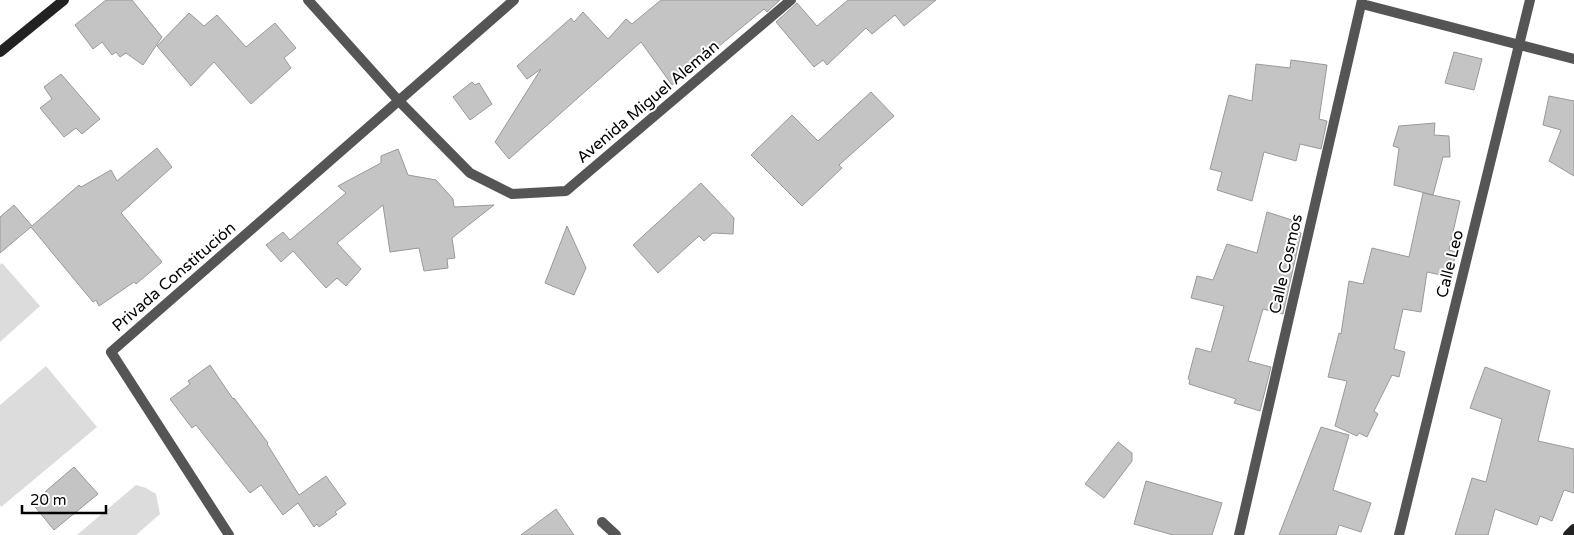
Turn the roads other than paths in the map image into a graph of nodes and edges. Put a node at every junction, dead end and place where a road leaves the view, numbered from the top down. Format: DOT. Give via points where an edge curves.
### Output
graph roads {
  1 [pos="64,0"];
  2 [pos="308,0"];
  3 [pos="514,0"];
  4 [pos="791,0"];
  5 [pos="1530,0"];
  6 [pos="1362,2"];
  7 [pos="1519,45"];
  8 [pos="0,52"];
  9 [pos="1574,59"];
  10 [pos="398,100"];
  11 [pos="602,522"];
  12 [pos="1574,529"];
  13 [pos="230,535"];
  14 [pos="616,535"];
  15 [pos="1238,535"];
  16 [pos="1399,535"];
  17 [pos="1568,535"];
  1 -- 8 [label="street"];
  2 -- 10 [label="street"];
  3 -- 10 [label="street"];
  4 -- 10 [label="street, Avenida Miguel Alemán" via="566,191 512,194 470,173"];
  5 -- 7 [label="street, Calle Leo"];
  6 -- 7 [label="street"];
  6 -- 15 [label="street, Calle Cosmos"];
  7 -- 9 [label="street"];
  7 -- 16 [label="street, Calle Leo"];
  10 -- 13 [label="street, Privada Constitución" via="111,352"];
  11 -- 14 [label="street"];
  12 -- 17 [label="street"];
}
